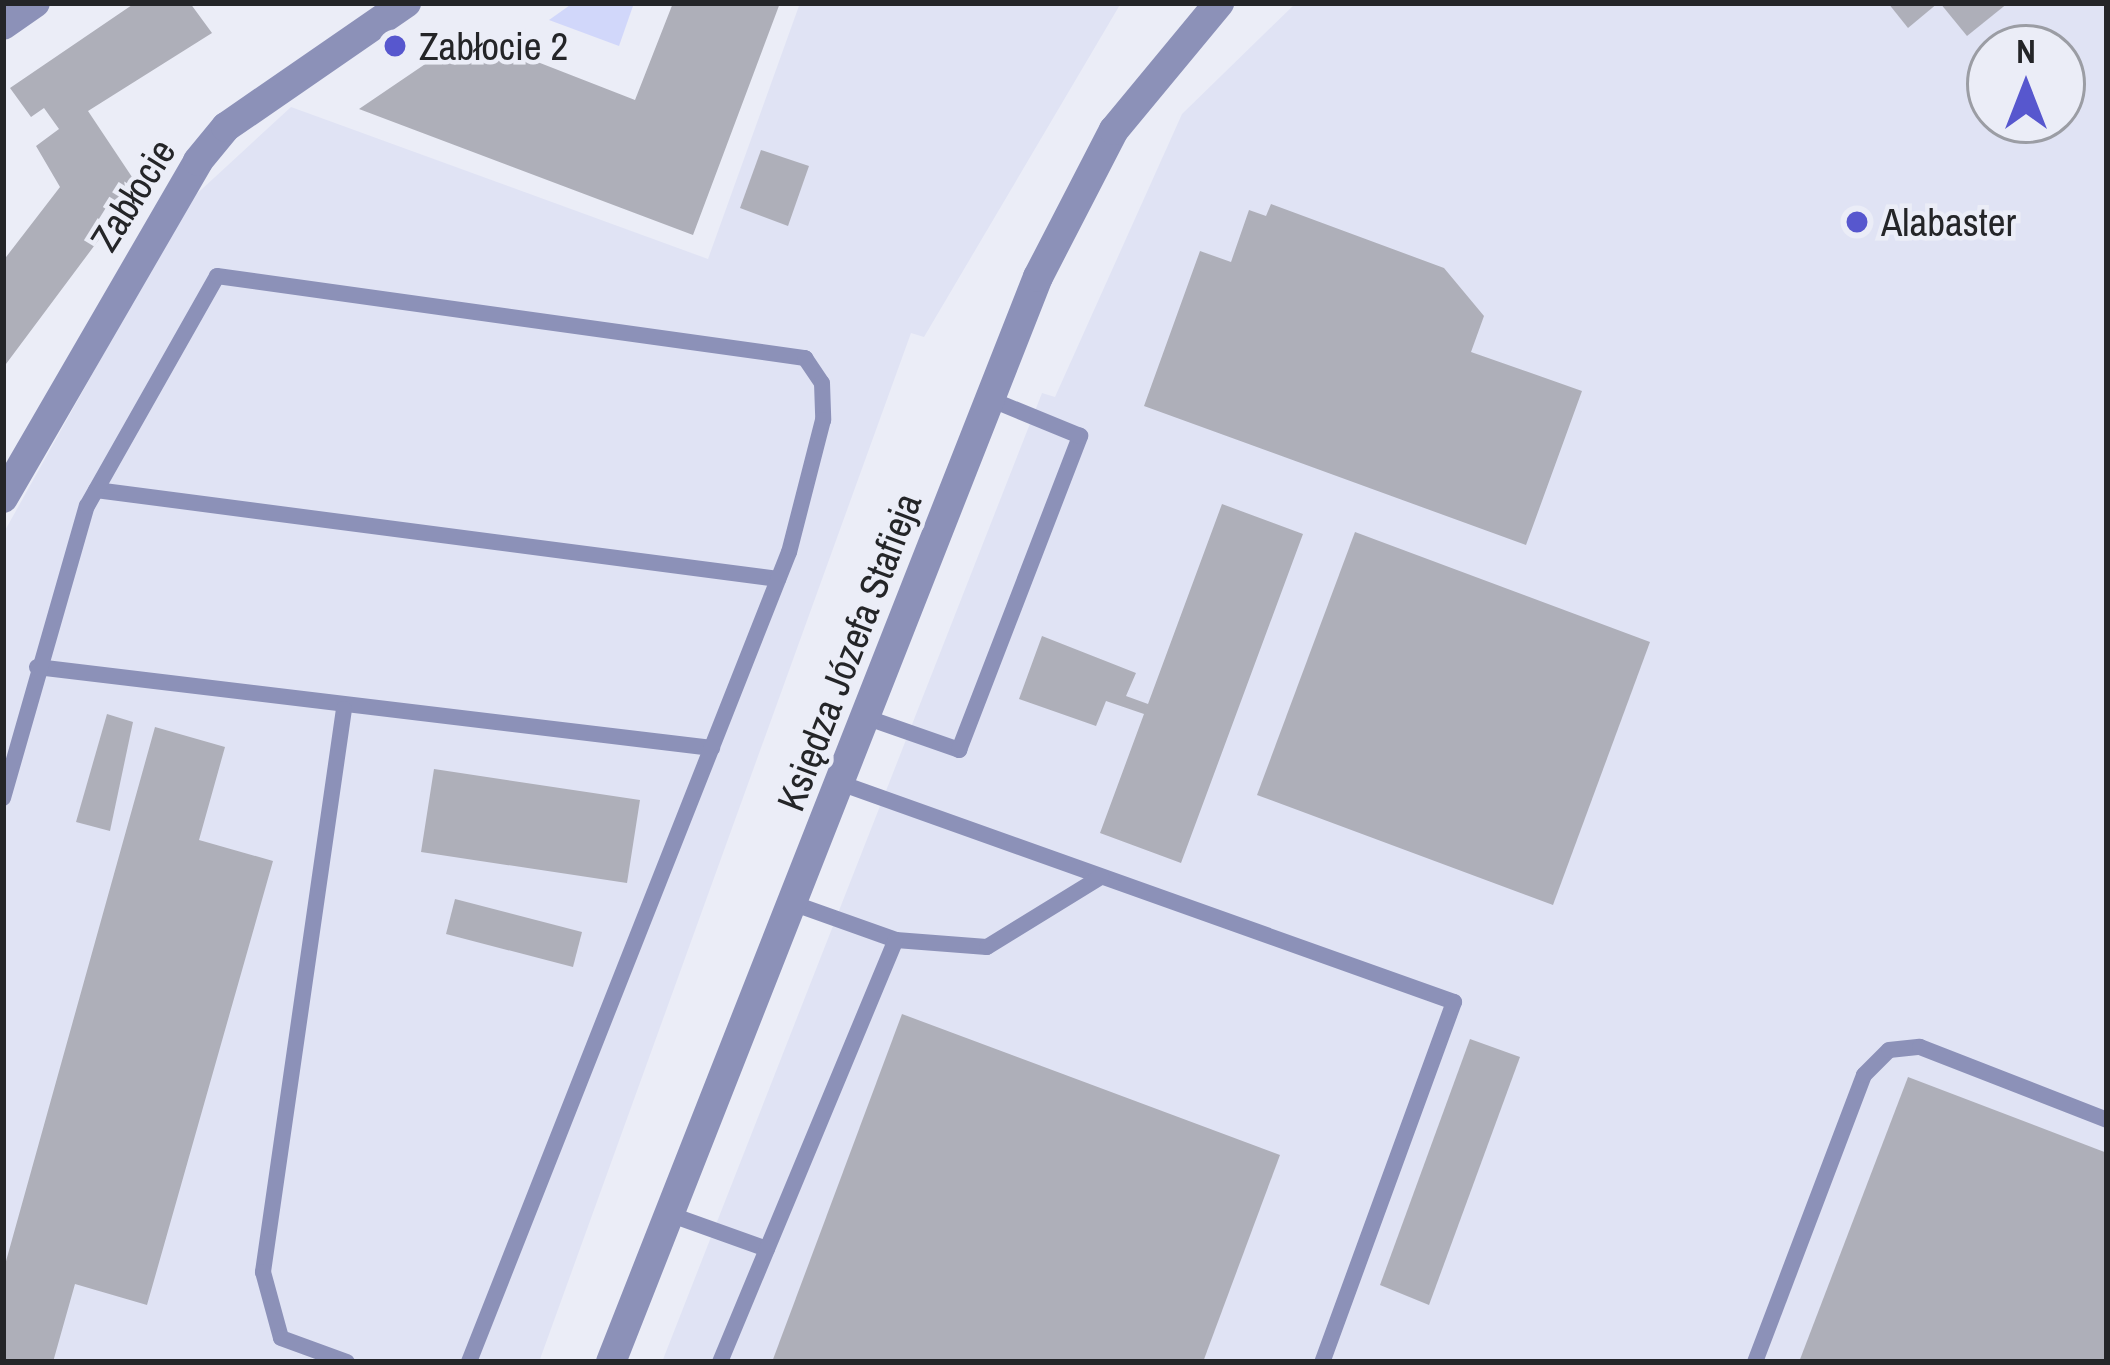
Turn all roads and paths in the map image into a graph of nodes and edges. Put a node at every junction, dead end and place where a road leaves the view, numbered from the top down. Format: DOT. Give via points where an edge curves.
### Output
graph roads {
  1 [pos="35,3"];
  2 [pos="406,3"];
  3 [pos="1219,3"];
  4 [pos="3,25"];
  5 [pos="990,399"];
  6 [pos="96,490"];
  7 [pos="3,498"];
  8 [pos="778,579"];
  9 [pos="37,667"];
  10 [pos="344,709"];
  11 [pos="865,717"];
  12 [pos="712,748"];
  13 [pos="839,783"];
  14 [pos="3,798"];
  15 [pos="1102,877"];
  16 [pos="792,903"];
  17 [pos="896,940"];
  18 [pos="2107,1120"];
  19 [pos="669,1214"];
  20 [pos="767,1249"];
  21 [pos="347,1362"];
  22 [pos="469,1362"];
  23 [pos="611,1362"];
  24 [pos="720,1362"];
  25 [pos="1322,1362"];
  26 [pos="1754,1362"];
  1 -- 4 [label="street"];
  2 -- 7 [label="street, Zabłocie" via="226,127 198,160"];
  3 -- 5 [label="street, Księdza Józefa Stafieja" via="1114,130"];
  5 -- 11 [label="street, Księdza Józefa Stafieja"];
  5 -- 11 [label="lane" via="1080,436 959,750"];
  6 -- 8 [label="lane"];
  6 -- 8 [label="lane" via="217,275 750,344 805,358 822,383 823,420"];
  6 -- 9 [label="lane"];
  8 -- 12 [label="lane"];
  9 -- 10 [label="lane"];
  9 -- 14 [label="lane"];
  10 -- 12 [label="lane"];
  10 -- 21 [label="lane" via="263,1272 281,1338"];
  11 -- 13 [label="street, Księdza Józefa Stafieja"];
  12 -- 22 [label="lane"];
  13 -- 15 [label="lane"];
  13 -- 16 [label="street, Księdza Józefa Stafieja"];
  15 -- 17 [label="lane" via="987,947"];
  15 -- 25 [label="lane" via="1454,1002"];
  16 -- 17 [label="lane"];
  16 -- 19 [label="street, Księdza Józefa Stafieja"];
  17 -- 20 [label="lane"];
  18 -- 26 [label="lane" via="1920,1047 1888,1050 1864,1075"];
  19 -- 20 [label="lane"];
  19 -- 23 [label="street, Księdza Józefa Stafieja"];
  20 -- 24 [label="lane"];
}
